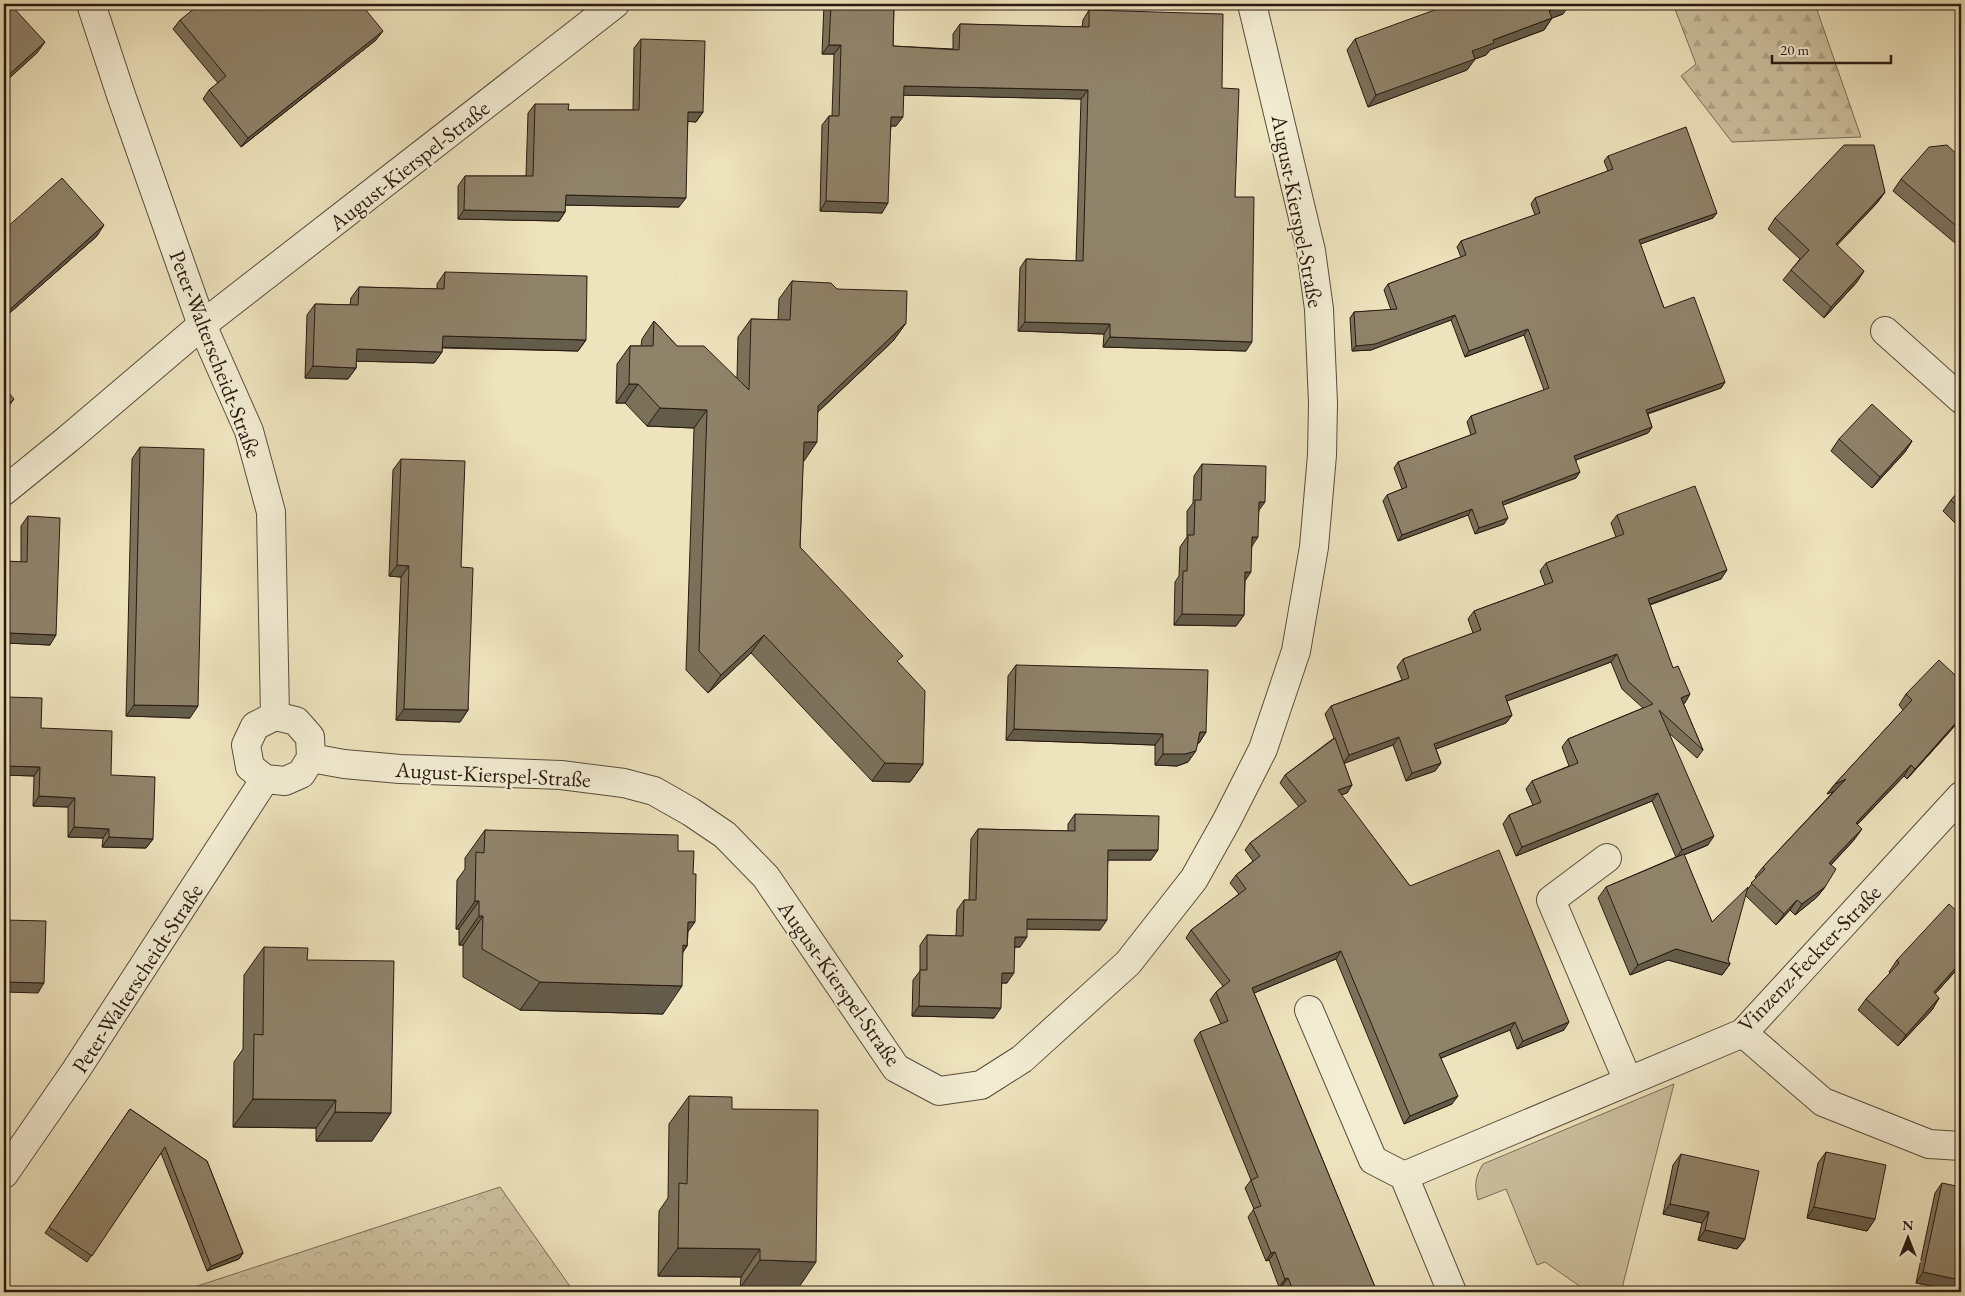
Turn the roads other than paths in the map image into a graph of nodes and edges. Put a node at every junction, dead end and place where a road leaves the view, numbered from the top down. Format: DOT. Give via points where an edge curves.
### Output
graph roads {
  1 [pos="91,4"];
  2 [pos="615,4"];
  3 [pos="1252,4"];
  4 [pos="202,325"];
  5 [pos="1885,331"];
  6 [pos="1961,399"];
  7 [pos="4,491"];
  8 [pos="275,716"];
  9 [pos="311,758"];
  10 [pos="265,779"];
  11 [pos="1961,796"];
  12 [pos="1607,858"];
  13 [pos="1309,1010"];
  14 [pos="1743,1033"];
  15 [pos="1628,1081"];
  16 [pos="1961,1146"];
  17 [pos="4,1174"];
  18 [pos="1404,1176"];
  19 [pos="1452,1292"];
  1 -- 4 [label="street, Peter-Walterscheidt-Straße"];
  2 -- 4 [label="street, August-Kierspel-Straße"];
  3 -- 9 [label="street, August-Kierspel-Straße" via="1311,251 1319,309 1322,455 1314,547 1296,651 1263,749 1194,879 1128,963 1022,1059 981,1085 939,1090 896,1068 766,878 725,835 654,791 624,783 561,775 400,769"];
  4 -- 7 [label="street, August-Kierspel-Straße"];
  4 -- 8 [label="street, Peter-Walterscheidt-Straße" via="249,431 271,512"];
  5 -- 6 [label="street"];
  8 -- 9 [label="street" via="296,721 310,737"];
  8 -- 10 [label="street" via="255,726 246,745 250,767"];
  9 -- 10 [label="street" via="301,774 285,782"];
  10 -- 17 [label="street, Peter-Walterscheidt-Straße" via="76,1070"];
  11 -- 14 [label="street, Vinzenz-Feckter-Straße"];
  12 -- 15 [label="street" via="1551,900"];
  13 -- 18 [label="street" via="1373,1160"];
  14 -- 15 [label="street, Vinzenz-Feckter-Straße"];
  14 -- 16 [label="street" via="1823,1102 1929,1144"];
  15 -- 18 [label="street, Vinzenz-Feckter-Straße"];
  18 -- 19 [label="street"];
}
